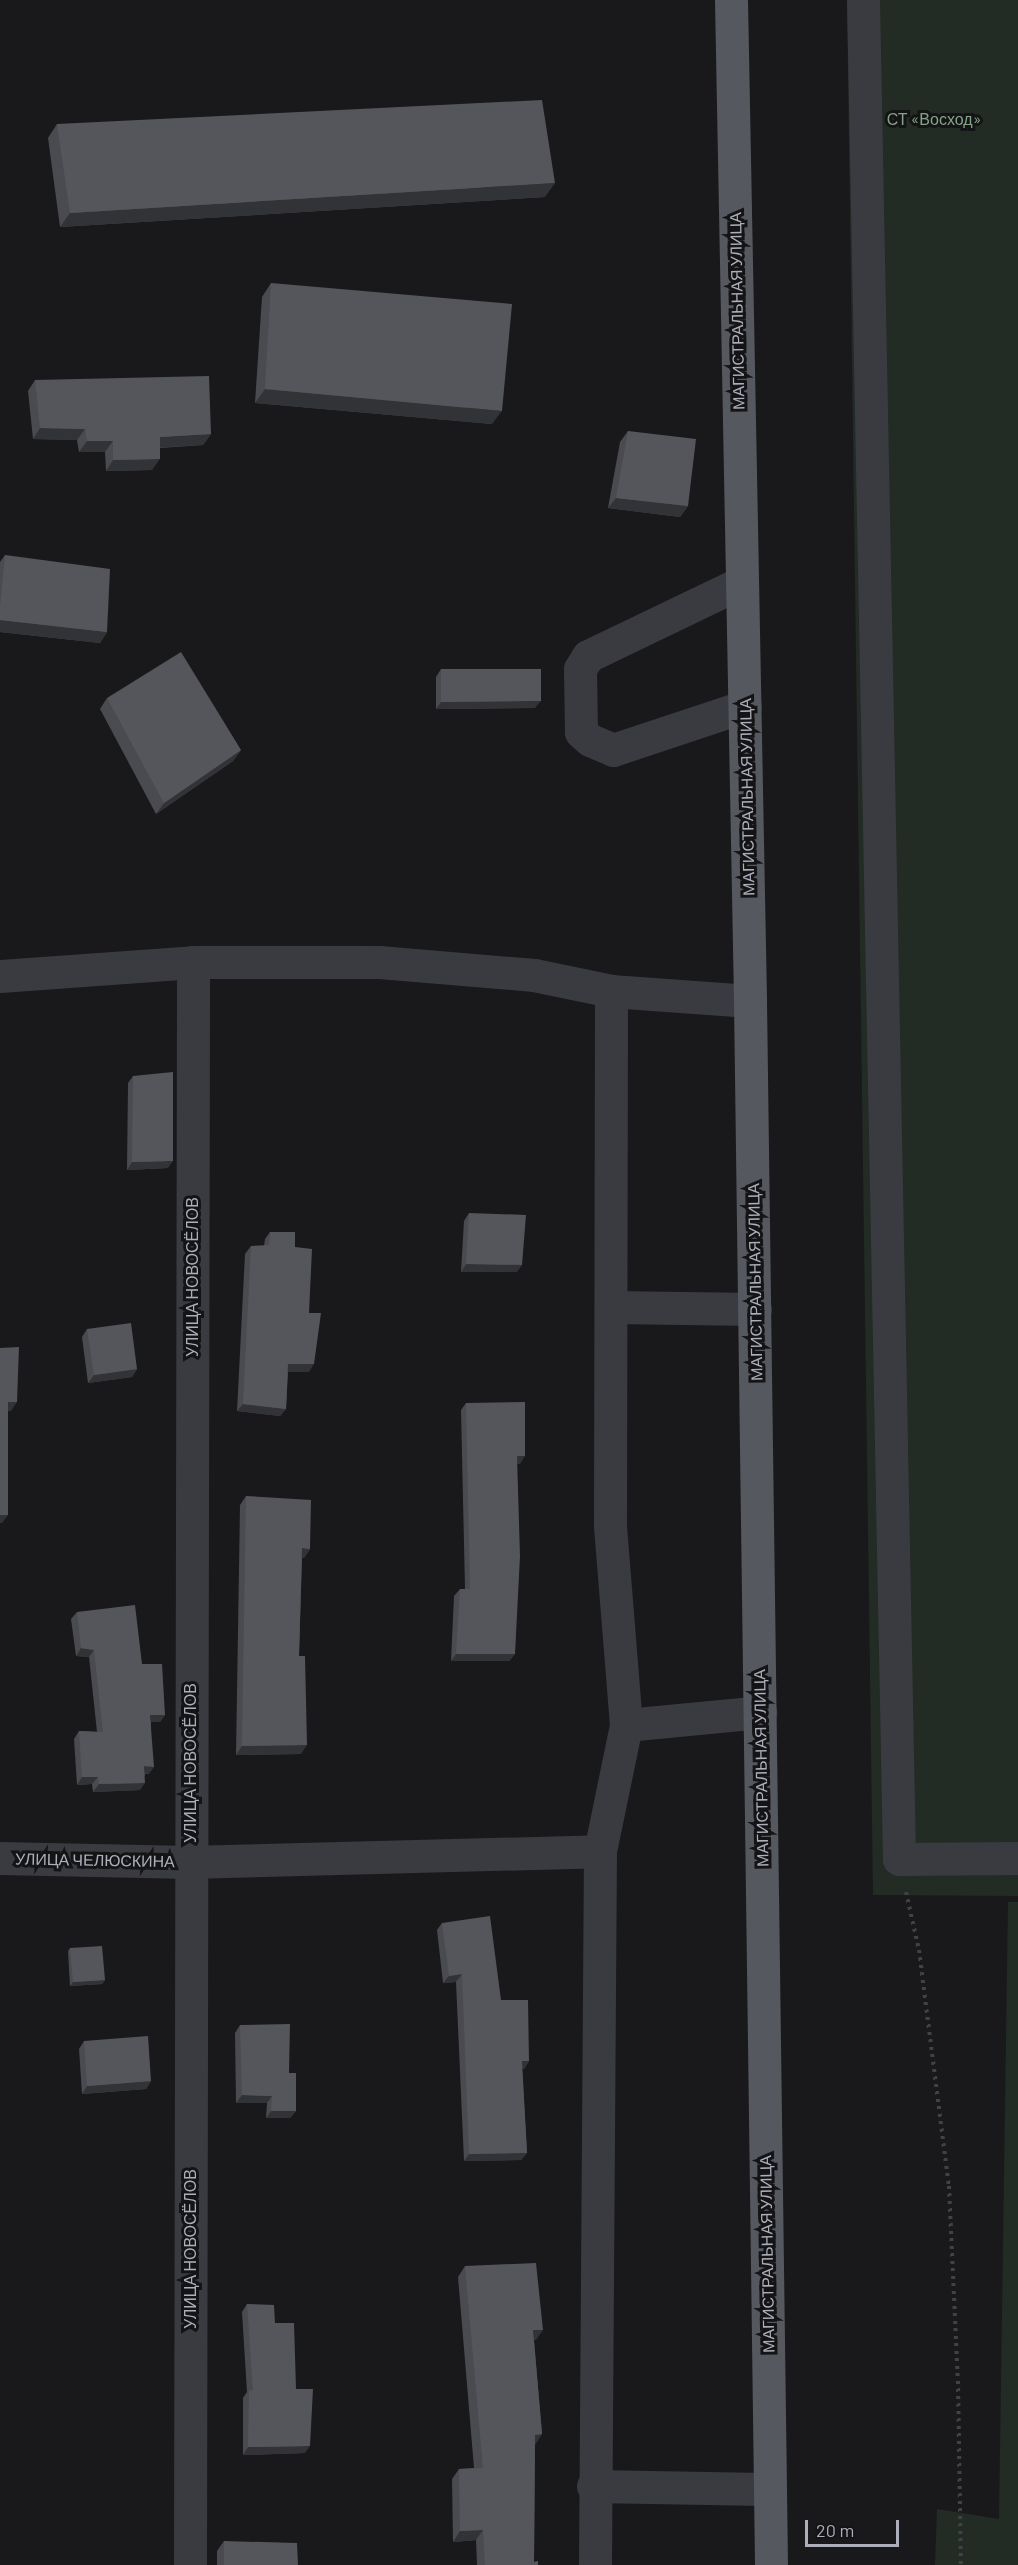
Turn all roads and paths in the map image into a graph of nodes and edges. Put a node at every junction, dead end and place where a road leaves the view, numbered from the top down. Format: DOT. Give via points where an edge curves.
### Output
graph roads {
  1 [pos="731,0"];
  2 [pos="863,0"];
  3 [pos="742,582"];
  4 [pos="745,706"];
  5 [pos="193,962"];
  6 [pos="0,976"];
  7 [pos="611,991"];
  8 [pos="750,1001"];
  9 [pos="612,1307"];
  10 [pos="755,1309"];
  11 [pos="760,1712"];
  12 [pos="626,1725"];
  13 [pos="600,1851"];
  14 [pos="0,1858"];
  15 [pos="1018,1858"];
  16 [pos="899,1859"];
  17 [pos="189,1862"];
  18 [pos="593,2486"];
  19 [pos="770,2489"];
  20 [pos="190,2565"];
  21 [pos="595,2565"];
  22 [pos="771,2565"];
  23 [pos="961,2565"];
  1 -- 3 [label="main road, МАГИСТРАЛЬНАЯ УЛИЦА"];
  2 -- 16 [label="street"];
  3 -- 4 [label="main road, МАГИСТРАЛЬНАЯ УЛИЦА"];
  3 -- 4 [label="street" via="588,656 580,669 581,732 613,750"];
  4 -- 8 [label="main road, МАГИСТРАЛЬНАЯ УЛИЦА"];
  5 -- 6 [label="street"];
  5 -- 7 [label="street" via="379,962 534,975"];
  5 -- 17 [label="street, УЛИЦА НОВОСЁЛОВ"];
  7 -- 8 [label="street"];
  7 -- 9 [label="street"];
  8 -- 10 [label="main road, МАГИСТРАЛЬНАЯ УЛИЦА"];
  9 -- 10 [label="street"];
  9 -- 12 [label="street" via="610,1525"];
  10 -- 11 [label="main road, МАГИСТРАЛЬНАЯ УЛИЦА"];
  11 -- 12 [label="street"];
  11 -- 19 [label="main road, МАГИСТРАЛЬНАЯ УЛИЦА"];
  12 -- 13 [label="street"];
  13 -- 17 [label="street, УЛИЦА ЧЕЛЮСКИНА"];
  13 -- 18 [label="street"];
  14 -- 17 [label="street, УЛИЦА ЧЕЛЮСКИНА"];
  15 -- 16 [label="street"];
  16 -- 23 [label="path" via="919,1950 949,2186"];
  17 -- 20 [label="street, УЛИЦА НОВОСЁЛОВ"];
  18 -- 19 [label="street"];
  18 -- 21 [label="street"];
  19 -- 22 [label="main road, МАГИСТРАЛЬНАЯ УЛИЦА"];
}
